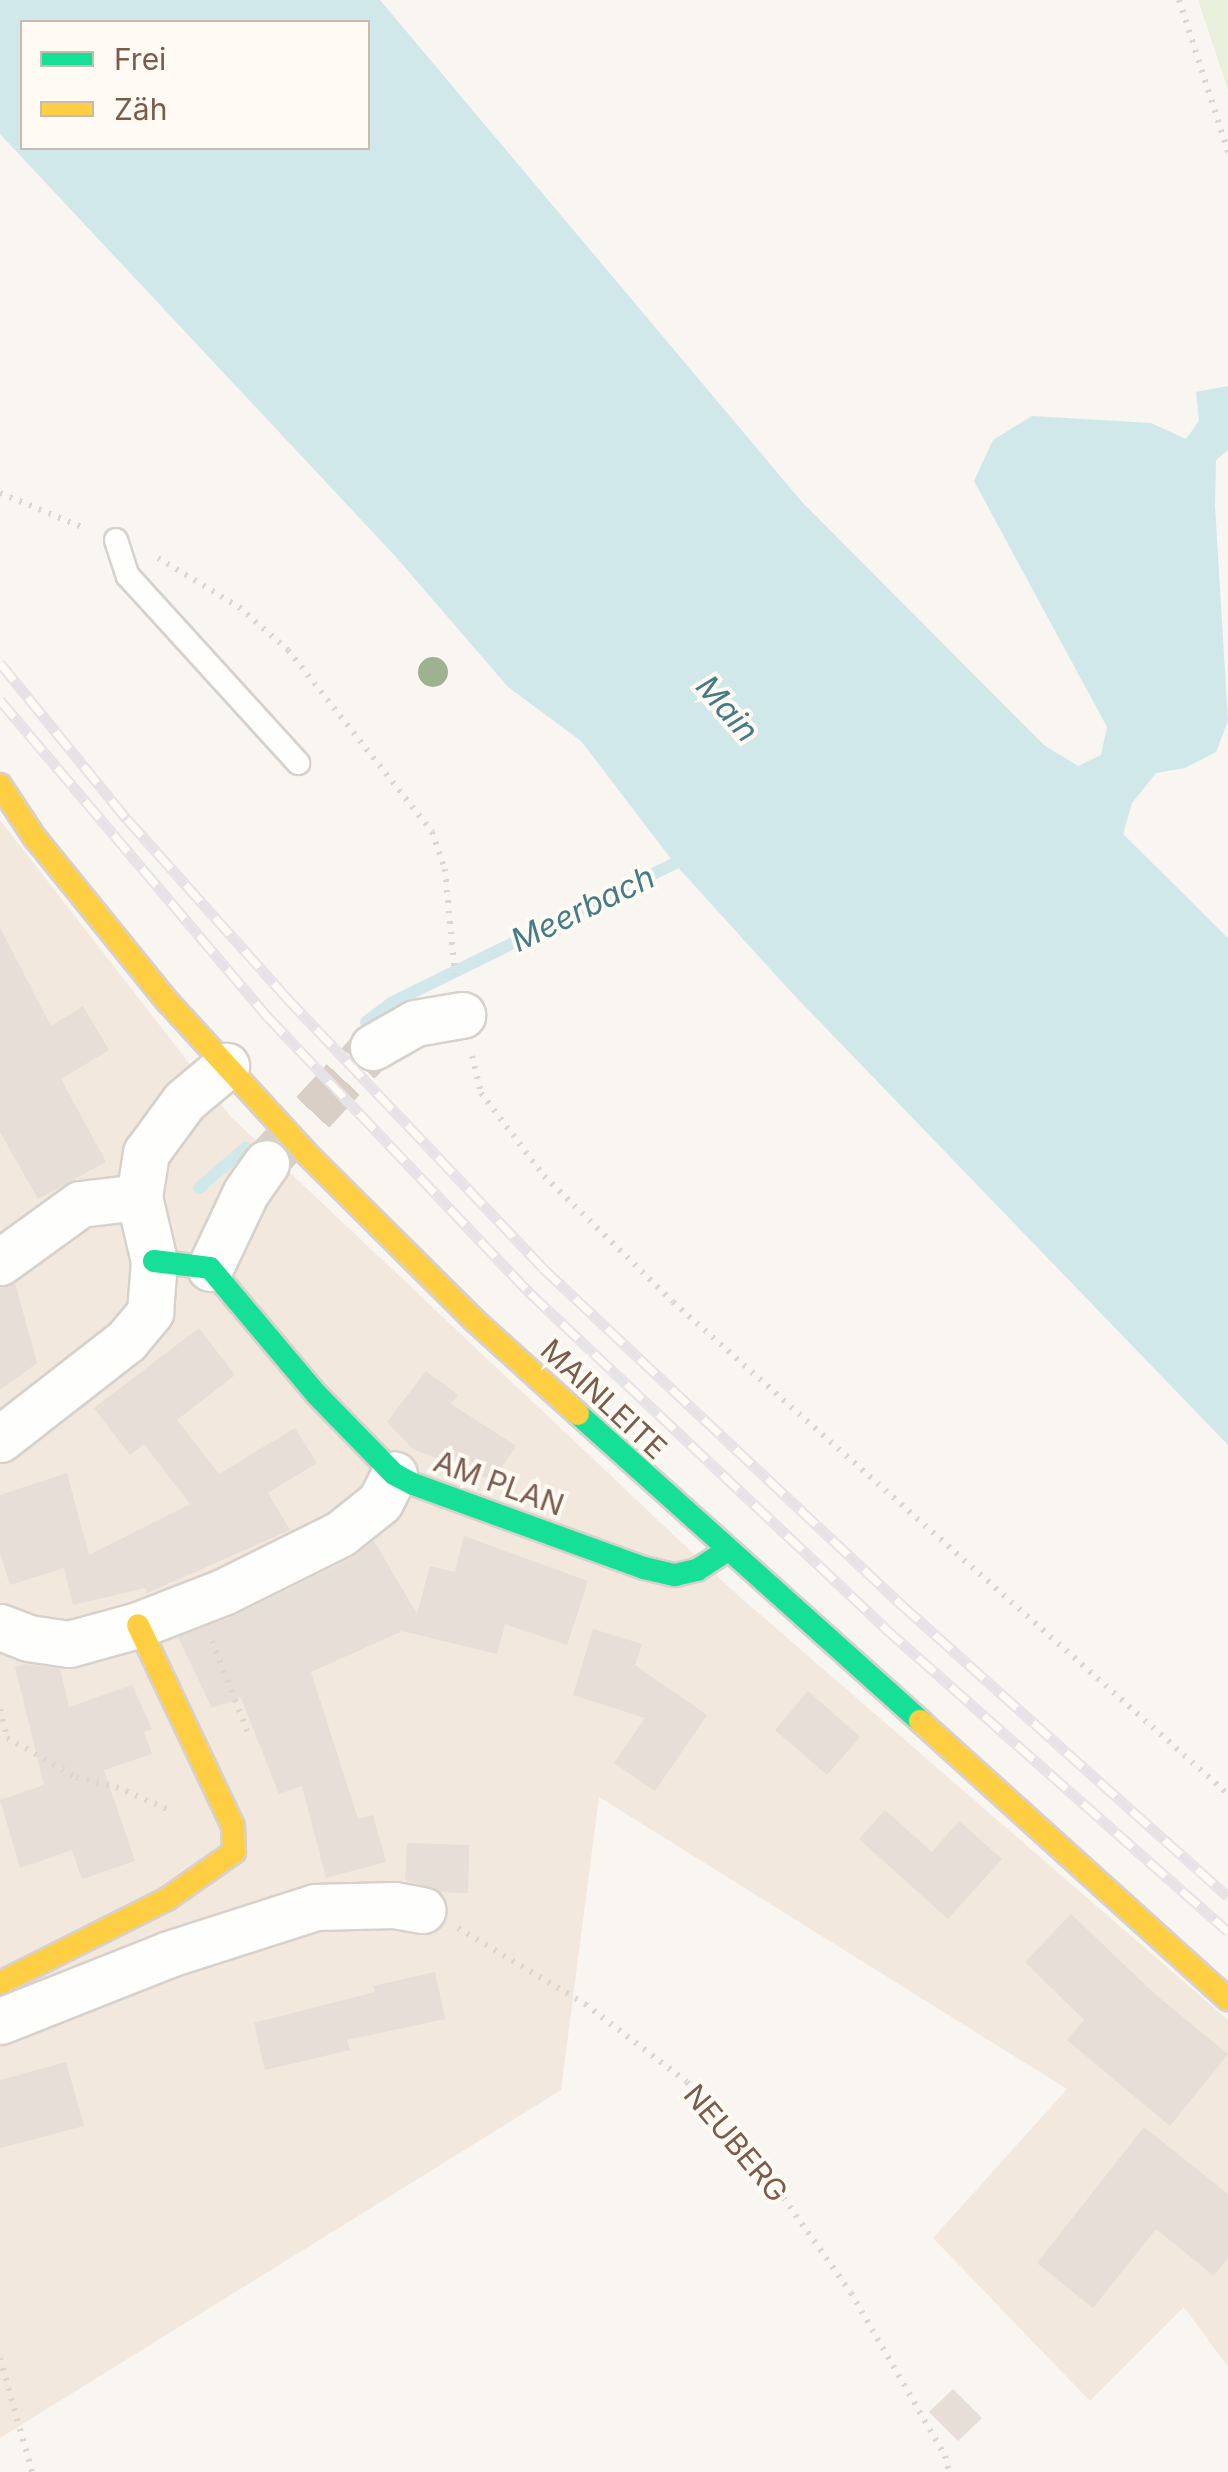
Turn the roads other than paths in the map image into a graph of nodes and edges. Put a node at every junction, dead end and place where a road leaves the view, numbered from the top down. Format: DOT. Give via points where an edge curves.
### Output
graph roads {
  1 [pos="116,540"];
  2 [pos="298,763"];
  3 [pos="0,785"];
  4 [pos="462,1015"];
  5 [pos="373,1047"];
  6 [pos="226,1066"];
  7 [pos="266,1163"];
  8 [pos="139,1196"];
  9 [pos="0,1262"];
  10 [pos="154,1262"];
  11 [pos="210,1268"];
  12 [pos="0,1439"];
  13 [pos="394,1474"];
  14 [pos="726,1551"];
  15 [pos="138,1625"];
  16 [pos="0,1627"];
  17 [pos="423,1910"];
  18 [pos="0,1983"];
  19 [pos="1228,2000"];
  20 [pos="0,2021"];
  1 -- 2 [label="lane" via="128,576"];
  3 -- 6 [label="main road, MAINLEITE" via="116,941"];
  4 -- 5 [label="street" via="415,1023"];
  6 -- 8 [label="street" via="184,1101 146,1154"];
  6 -- 14 [label="main road, MAINLEITE" via="474,1320"];
  7 -- 11 [label="street"];
  8 -- 9 [label="street" via="80,1204"];
  8 -- 10 [label="street"];
  10 -- 11 [label="main road"];
  10 -- 12 [label="street" via="153,1296 142,1324"];
  11 -- 13 [label="main road, AM PLAN"];
  13 -- 14 [label="main road, AM PLAN" via="644,1568 686,1572"];
  13 -- 15 [label="street" via="380,1502 340,1534"];
  14 -- 19 [label="main road, MAINLEITE"];
  15 -- 16 [label="street" via="69,1644"];
  15 -- 18 [label="main road" via="233,1826 234,1852 167,1899"];
  17 -- 20 [label="street" via="315,1908 168,1954"];
}
